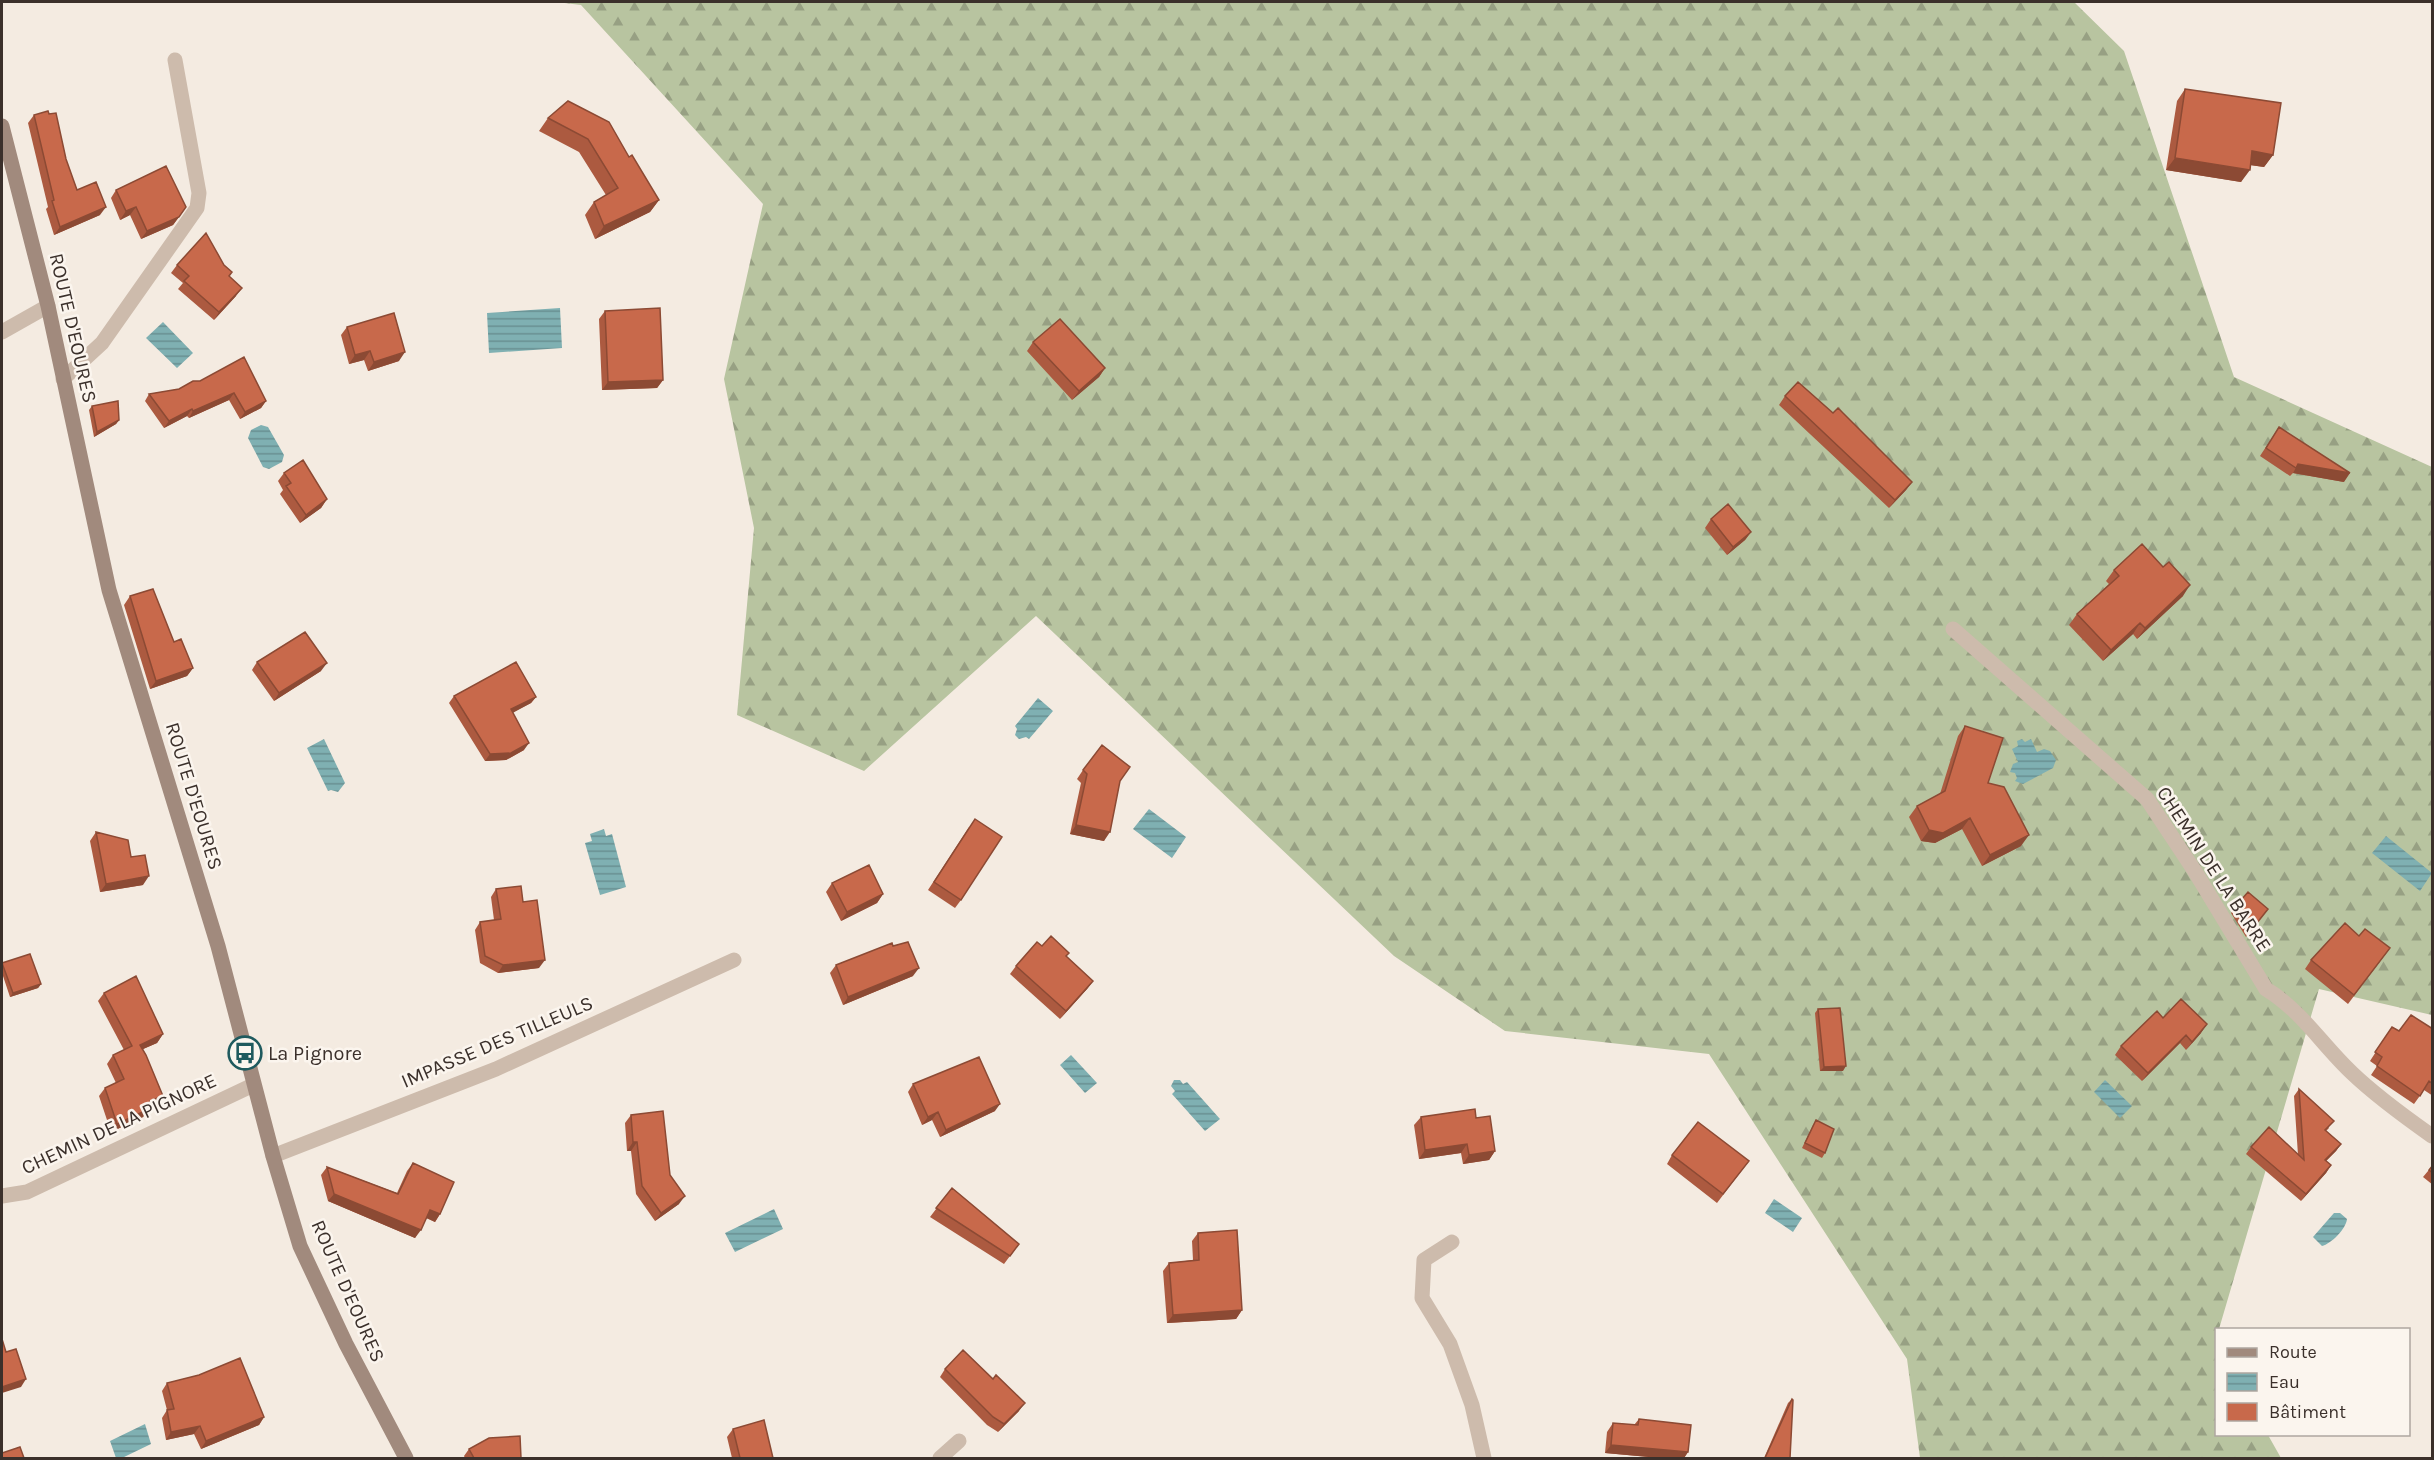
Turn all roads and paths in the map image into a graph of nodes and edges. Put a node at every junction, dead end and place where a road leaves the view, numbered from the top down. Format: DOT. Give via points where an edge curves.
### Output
graph roads {
  1 [pos="175,60"];
  2 [pos="2,126"];
  3 [pos="48,306"];
  4 [pos="2,332"];
  5 [pos="63,379"];
  6 [pos="1953,629"];
  7 [pos="734,960"];
  8 [pos="253,1085"];
  9 [pos="2433,1136"];
  10 [pos="273,1156"];
  11 [pos="2,1196"];
  12 [pos="1452,1242"];
  13 [pos="959,1441"];
  14 [pos="406,1458"];
  15 [pos="940,1458"];
  16 [pos="1484,1458"];
  1 -- 5 [label="street" via="199,193 197,208 102,343"];
  2 -- 3 [label="street, ROUTE D'EOURES"];
  3 -- 4 [label="street"];
  3 -- 5 [label="street, ROUTE D'EOURES"];
  5 -- 8 [label="street, ROUTE D'EOURES" via="109,590 218,946"];
  6 -- 9 [label="street, CHEMIN DE LA BARRE" via="2147,799 2266,989 2282,999 2323,1039 2351,1072"];
  7 -- 10 [label="street, IMPASSE DES TILLEULS" via="496,1069"];
  8 -- 10 [label="street, ROUTE D'EOURES"];
  8 -- 11 [label="street, CHEMIN DE LA PIGNORE" via="27,1192"];
  10 -- 14 [label="street, ROUTE D'EOURES" via="300,1246"];
  12 -- 16 [label="street" via="1424,1260 1422,1298 1450,1344 1472,1406"];
  13 -- 15 [label="street"];
}
